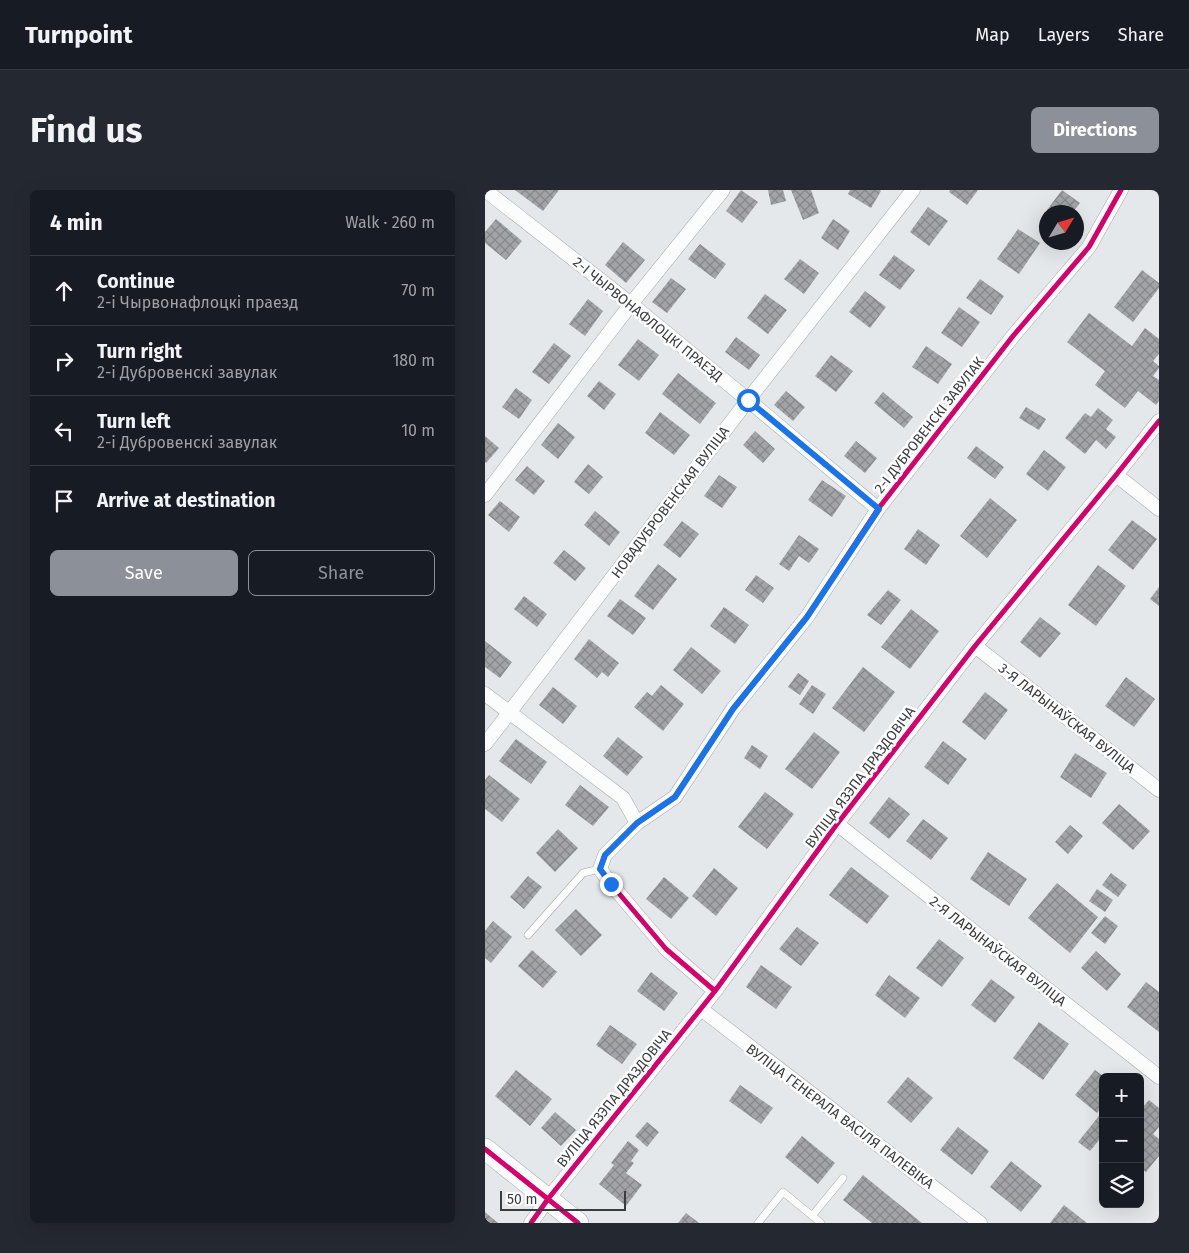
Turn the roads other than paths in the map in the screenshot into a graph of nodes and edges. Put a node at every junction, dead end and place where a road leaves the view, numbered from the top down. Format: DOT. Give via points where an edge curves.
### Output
graph roads {
  1 [pos="485,190"];
  2 [pos="723,190"];
  3 [pos="913,190"];
  4 [pos="1121,190"];
  5 [pos="631,304"];
  6 [pos="748,400"];
  7 [pos="1159,421"];
  8 [pos="1116,475"];
  9 [pos="485,496"];
  10 [pos="879,509"];
  11 [pos="1159,509"];
  12 [pos="975,646"];
  13 [pos="485,694"];
  14 [pos="509,713"];
  15 [pos="485,744"];
  16 [pos="1159,790"];
  17 [pos="637,823"];
  18 [pos="837,824"];
  19 [pos="600,869"];
  20 [pos="528,935"];
  21 [pos="715,991"];
  22 [pos="701,1009"];
  23 [pos="1159,1077"];
  24 [pos="485,1149"];
  25 [pos="843,1178"];
  26 [pos="548,1199"];
  27 [pos="812,1216"];
  28 [pos="531,1223"];
  29 [pos="577,1223"];
  30 [pos="758,1223"];
  31 [pos="821,1223"];
  32 [pos="980,1223"];
  1 -- 5 [label="street, 2-І ЧЫРВОНАФЛОЦКІ ПРАЕЗД"];
  2 -- 5 [label="street"];
  3 -- 6 [label="street, НОВАДУБРОВЕНСКАЯ ВУЛІЦА"];
  4 -- 10 [label="street, 2-І ДУБРОВЕНСКІ ЗАВУЛАК" via="1089,247 1013,336"];
  5 -- 6 [label="street, 2-І ЧЫРВОНАФЛОЦКІ ПРАЕЗД"];
  5 -- 9 [label="street"];
  6 -- 10 [label="street, 2-І ЧЫРВОНАФЛОЦКІ ПРАЕЗД"];
  6 -- 14 [label="street, НОВАДУБРОВЕНСКАЯ ВУЛІЦА"];
  7 -- 8 [label="street, ВУЛІЦА ЯЗЭПА ДРАЗДОВІЧА"];
  8 -- 11 [label="street"];
  8 -- 12 [label="street, ВУЛІЦА ЯЗЭПА ДРАЗДОВІЧА"];
  10 -- 17 [label="street, 2-І ДУБРОВЕНСКІ ЗАВУЛАК" via="807,617 733,709 675,797"];
  12 -- 16 [label="street, 3-Я ЛАРЫНАЎСКАЯ ВУЛІЦА"];
  12 -- 18 [label="street, ВУЛІЦА ЯЗЭПА ДРАЗДОВІЧА"];
  13 -- 14 [label="street"];
  14 -- 15 [label="street, НОВАДУБРОВЕНСКАЯ ВУЛІЦА"];
  14 -- 17 [label="street" via="623,798"];
  17 -- 19 [label="street, 2-І ДУБРОВЕНСКІ ЗАВУЛАК" via="605,855"];
  18 -- 21 [label="street, ВУЛІЦА ЯЗЭПА ДРАЗДОВІЧА"];
  18 -- 23 [label="street, 2-Я ЛАРЫНАЎСКАЯ ВУЛІЦА"];
  19 -- 20 [label="lane" via="583,873"];
  19 -- 21 [label="street" via="666,949"];
  21 -- 22 [label="street, ВУЛІЦА ЯЗЭПА ДРАЗДОВІЧА"];
  22 -- 26 [label="street, ВУЛІЦА ЯЗЭПА ДРАЗДОВІЧА"];
  22 -- 32 [label="street, ВУЛІЦА ГЕНЕРАЛА ВАСІЛЯ ПАЛЕВІКА"];
  24 -- 26 [label="main road"];
  25 -- 27 [label="lane"];
  26 -- 28 [label="street, ВУЛІЦА ЯЗЭПА ДРАЗДОВІЧА"];
  26 -- 29 [label="main road"];
  27 -- 30 [label="lane" via="783,1192"];
  27 -- 31 [label="lane"];
}
